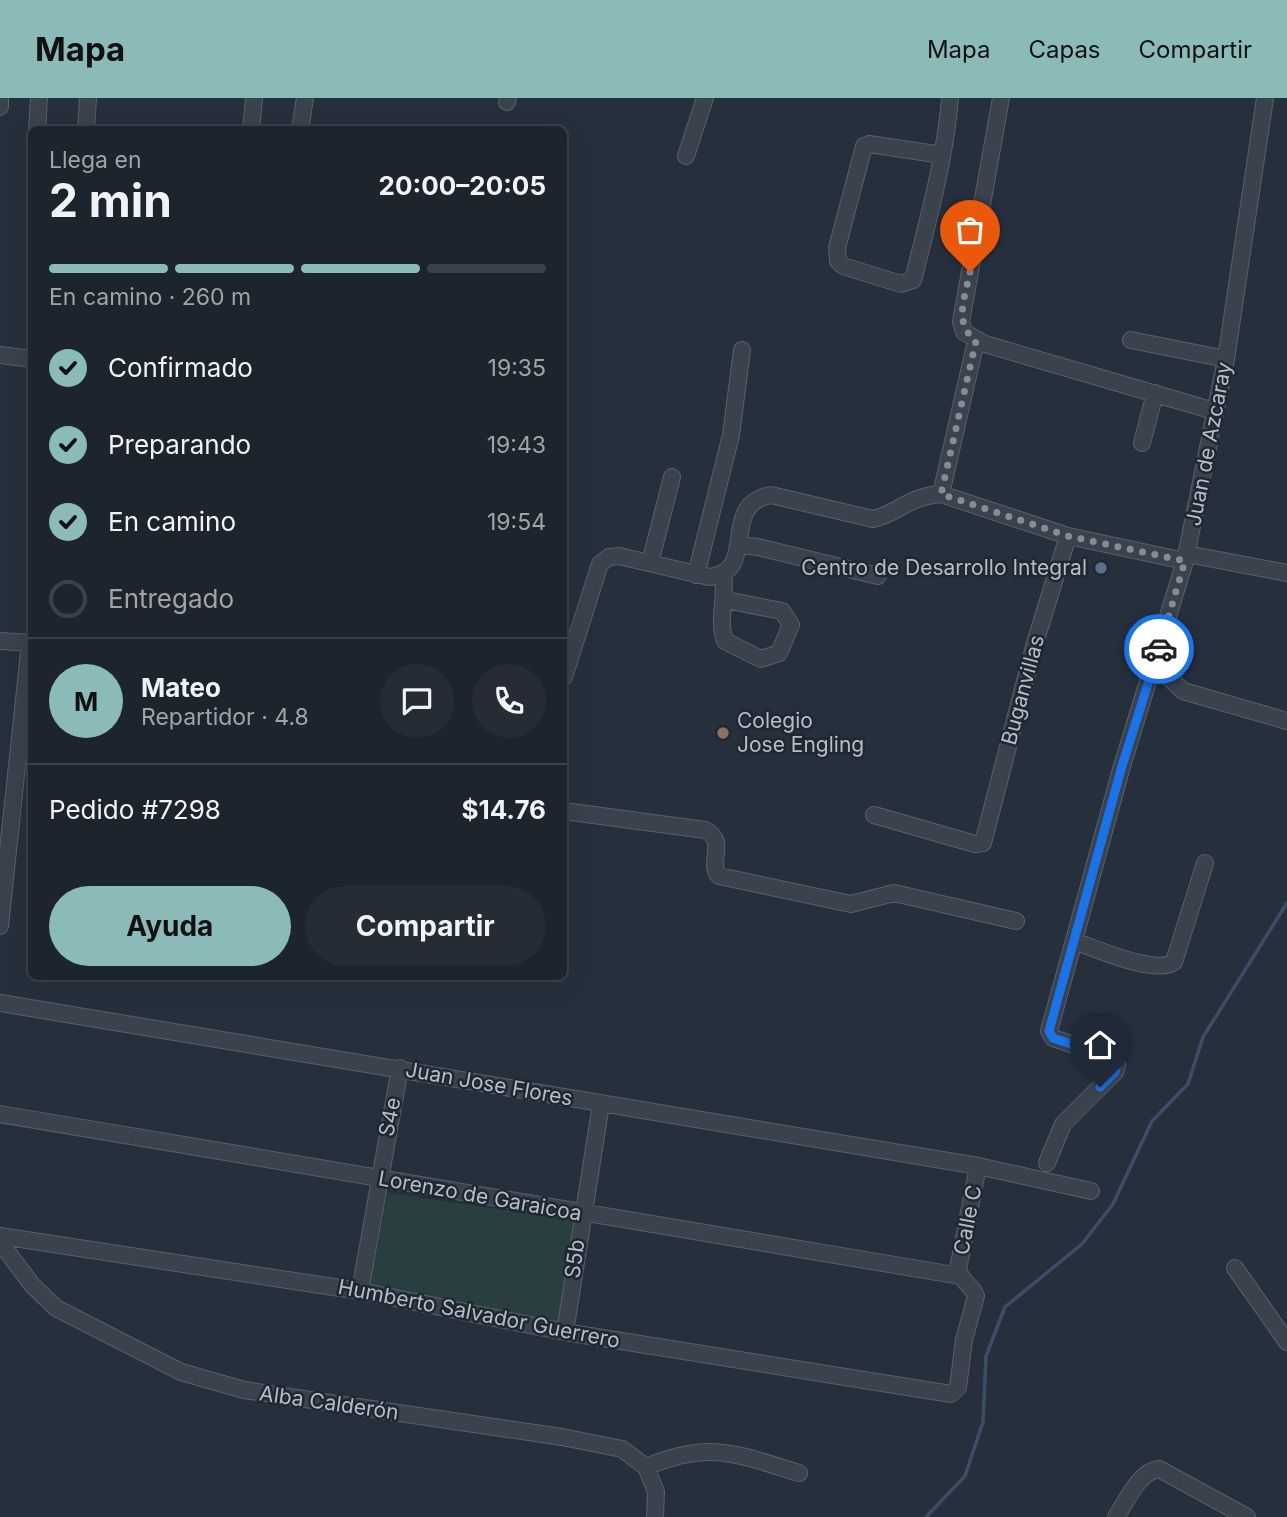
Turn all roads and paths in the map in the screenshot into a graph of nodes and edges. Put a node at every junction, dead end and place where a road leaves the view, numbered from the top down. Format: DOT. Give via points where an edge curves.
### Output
graph roads {
  1 [pos="1,98"];
  2 [pos="39,98"];
  3 [pos="88,98"];
  4 [pos="254,98"];
  5 [pos="305,98"];
  6 [pos="705,98"];
  7 [pos="950,98"];
  8 [pos="1001,98"];
  9 [pos="1265,98"];
  10 [pos="0,107"];
  11 [pos="37,126"];
  12 [pos="86,126"];
  13 [pos="251,126"];
  14 [pos="301,126"];
  15 [pos="942,155"];
  16 [pos="686,156"];
  17 [pos="970,336"];
  18 [pos="1131,340"];
  19 [pos="742,350"];
  20 [pos="0,355"];
  21 [pos="1218,357"];
  22 [pos="28,358"];
  23 [pos="1155,393"];
  24 [pos="1214,411"];
  25 [pos="1142,443"];
  26 [pos="672,477"];
  27 [pos="941,494"];
  28 [pos="1068,536"];
  29 [pos="738,545"];
  30 [pos="1186,558"];
  31 [pos="650,564"];
  32 [pos="1287,573"];
  33 [pos="696,575"];
  34 [pos="723,576"];
  35 [pos="877,576"];
  36 [pos="726,600"];
  37 [pos="0,641"];
  38 [pos="28,643"];
  39 [pos="567,662"];
  40 [pos="1160,668"];
  41 [pos="28,670"];
  42 [pos="1287,722"];
  43 [pos="567,811"];
  44 [pos="874,816"];
  45 [pos="1205,863"];
  46 [pos="1016,921"];
  47 [pos="0,926"];
  48 [pos="1074,942"];
  49 [pos="0,1003"];
  50 [pos="400,1068"];
  51 [pos="601,1104"];
  52 [pos="0,1114"];
  53 [pos="1047,1163"];
  54 [pos="978,1166"];
  55 [pos="379,1179"];
  56 [pos="1091,1191"];
  57 [pos="581,1214"];
  58 [pos="0,1236"];
  59 [pos="0,1242"];
  60 [pos="1235,1268"];
  61 [pos="960,1276"];
  62 [pos="360,1291"];
  63 [pos="565,1332"];
  64 [pos="1287,1342"];
  65 [pos="956,1391"];
  66 [pos="646,1467"];
  67 [pos="799,1473"];
  68 [pos="655,1517"];
  69 [pos="1116,1517"];
  70 [pos="1247,1517"];
  1 -- 10 [label="street"];
  2 -- 11 [label="street"];
  3 -- 12 [label="street"];
  4 -- 13 [label="street"];
  5 -- 14 [label="street"];
  6 -- 16 [label="street"];
  7 -- 15 [label="street"];
  8 -- 17 [label="street" via="961,322"];
  9 -- 21 [label="street, Juan de Azcaray"];
  15 -- 15 [label="street" via="914,280 901,284 843,266 837,248 864,146"];
  17 -- 23 [label="street"];
  17 -- 27 [label="street"];
  18 -- 21 [label="street"];
  19 -- 33 [label="street" via="731,435"];
  20 -- 22 [label="street"];
  21 -- 24 [label="street, Juan de Azcaray"];
  23 -- 24 [label="street"];
  23 -- 25 [label="street"];
  24 -- 30 [label="street, Juan de Azcaray"];
  26 -- 31 [label="street"];
  27 -- 28 [label="street"];
  27 -- 29 [label="street" via="905,501 886,516 873,519 771,495 756,498 747,506"];
  28 -- 30 [label="street"];
  28 -- 44 [label="street, Buganvillas" via="981,844"];
  29 -- 34 [label="street"];
  29 -- 35 [label="street"];
  30 -- 32 [label="street"];
  30 -- 40 [label="street, Juan de Azcaray"];
  31 -- 33 [label="street"];
  31 -- 39 [label="street" via="619,556 600,564"];
  33 -- 34 [label="street"];
  34 -- 36 [label="street"];
  36 -- 36 [label="street" via="722,606 725,641 761,659 779,653 791,625 787,616 782,611"];
  37 -- 38 [label="street"];
  40 -- 42 [label="street" via="1192,695"];
  40 -- 48 [label="street, Juan de Azcaray" via="1122,766"];
  41 -- 47 [label="street"];
  43 -- 46 [label="street" via="705,830 718,845 715,868 719,876 851,904 894,893"];
  45 -- 48 [label="street" via="1174,962 1168,966 1154,967"];
  48 -- 53 [label="street, Juan de Azcaray" via="1049,1031 1053,1038 1113,1058 1117,1065 1063,1125"];
  49 -- 50 [label="street, Juan Jose Flores"];
  50 -- 51 [label="street, Juan Jose Flores"];
  50 -- 55 [label="street, S4e"];
  51 -- 54 [label="street, Juan Jose Flores"];
  51 -- 57 [label="street, S5b"];
  52 -- 55 [label="street, Lorenzo de Garaicoa"];
  54 -- 56 [label="street, Juan Jose Flores"];
  54 -- 61 [label="street, Calle C"];
  55 -- 57 [label="street, Lorenzo de Garaicoa"];
  55 -- 62 [label="street, S4e"];
  57 -- 61 [label="street, Lorenzo de Garaicoa"];
  57 -- 63 [label="street, S5b"];
  58 -- 62 [label="street, Humberto Salvador Guerrero"];
  59 -- 66 [label="street, Alba Calderón" via="56,1308 181,1372 244,1390 598,1444 622,1449"];
  60 -- 64 [label="street"];
  61 -- 65 [label="street, Calle C" via="976,1296"];
  62 -- 63 [label="street, Humberto Salvador Guerrero"];
  63 -- 65 [label="street, Humberto Salvador Guerrero" via="951,1394"];
  66 -- 67 [label="street" via="703,1451 726,1451"];
  66 -- 68 [label="street" via="656,1492"];
  69 -- 70 [label="street" via="1143,1476 1159,1469"];
}
